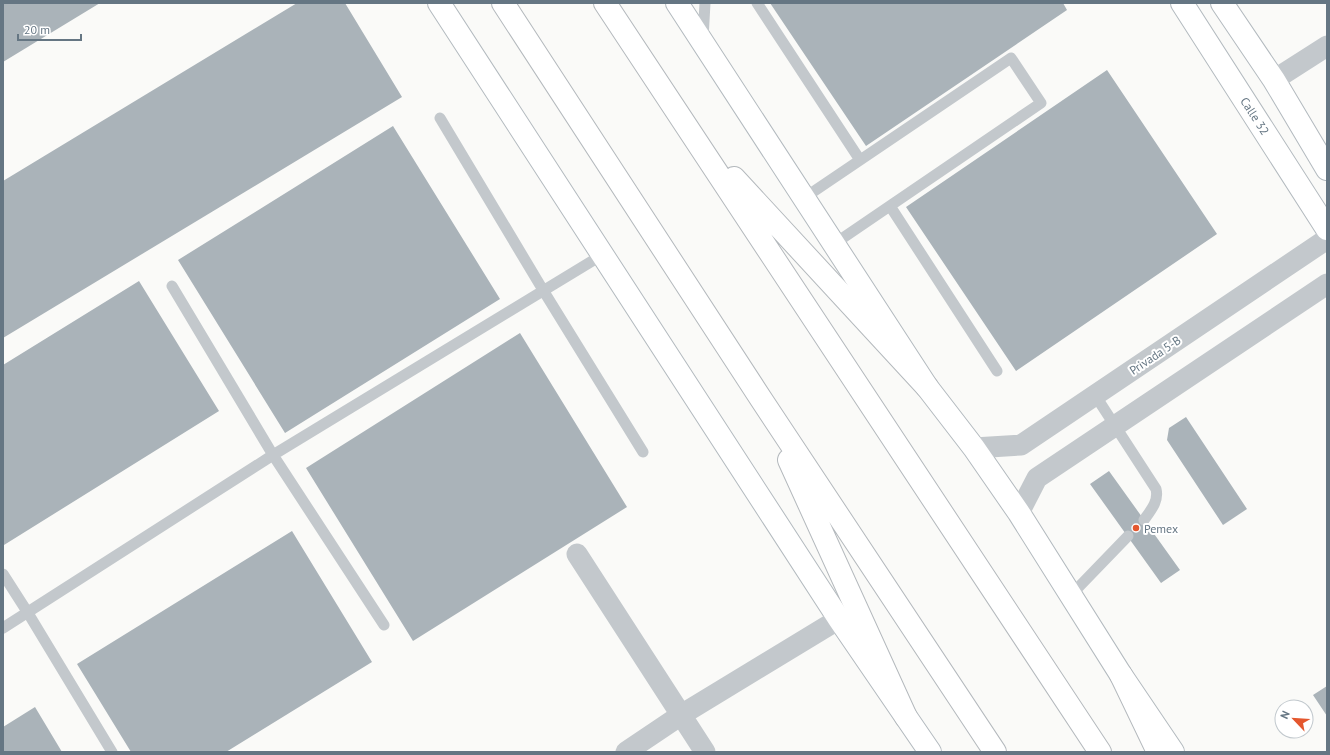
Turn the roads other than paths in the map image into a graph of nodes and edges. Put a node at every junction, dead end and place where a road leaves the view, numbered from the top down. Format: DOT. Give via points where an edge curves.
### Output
graph roads {
  1 [pos="439,3"];
  2 [pos="504,3"];
  3 [pos="605,3"];
  4 [pos="677,3"];
  5 [pos="705,3"];
  6 [pos="757,3"];
  7 [pos="1182,3"];
  8 [pos="1222,3"];
  9 [pos="703,44"];
  10 [pos="1327,46"];
  11 [pos="1274,80"];
  12 [pos="440,118"];
  13 [pos="685,124"];
  14 [pos="860,160"];
  15 [pos="1327,169"];
  16 [pos="804,198"];
  17 [pos="890,206"];
  18 [pos="1327,229"];
  19 [pos="1327,239"];
  20 [pos="834,244"];
  21 [pos="602,255"];
  22 [pos="1327,284"];
  23 [pos="172,286"];
  24 [pos="543,290"];
  25 [pos="997,371"];
  26 [pos="927,386"];
  27 [pos="1095,395"];
  28 [pos="761,399"];
  29 [pos="1115,426"];
  30 [pos="974,448"];
  31 [pos="643,452"];
  32 [pos="273,455"];
  33 [pos="1019,513"];
  34 [pos="1144,520"];
  35 [pos="1128,536"];
  36 [pos="577,554"];
  37 [pos="3,574"];
  38 [pos="1071,596"];
  39 [pos="28,612"];
  40 [pos="839,619"];
  41 [pos="384,625"];
  42 [pos="3,628"];
  43 [pos="1122,675"];
  44 [pos="681,715"];
  45 [pos="906,716"];
  46 [pos="112,752"];
  47 [pos="626,752"];
  48 [pos="705,752"];
  49 [pos="930,752"];
  50 [pos="995,752"];
  51 [pos="1100,752"];
  52 [pos="1158,752"];
  53 [pos="1173,752"];
  1 -- 21 [label="main road"];
  2 -- 28 [label="main road"];
  3 -- 13 [label="main road"];
  4 -- 9 [label="main road"];
  5 -- 9 [label="lane"];
  6 -- 14 [label="lane"];
  7 -- 18 [label="main road, Calle 32"];
  8 -- 11 [label="main road"];
  9 -- 16 [label="main road"];
  10 -- 11 [label="street"];
  11 -- 15 [label="main road"];
  12 -- 24 [label="lane"];
  13 -- 26 [label="main road"];
  13 -- 51 [label="main road"];
  14 -- 16 [label="lane"];
  14 -- 17 [label="lane" via="1011,58 1041,103"];
  16 -- 20 [label="main road"];
  17 -- 20 [label="lane"];
  17 -- 25 [label="lane"];
  19 -- 27 [label="street, Privada 5-B"];
  20 -- 26 [label="main road"];
  21 -- 24 [label="lane"];
  21 -- 40 [label="main road"];
  22 -- 29 [label="street"];
  23 -- 32 [label="lane"];
  24 -- 31 [label="lane"];
  24 -- 32 [label="lane"];
  26 -- 30 [label="main road"];
  27 -- 29 [label="lane"];
  27 -- 30 [label="street, Privada 5-B" via="1021,445"];
  28 -- 45 [label="main road"];
  28 -- 50 [label="main road"];
  29 -- 33 [label="street" via="1037,478"];
  29 -- 34 [label="lane" via="1156,489 1158,497"];
  30 -- 33 [label="main road"];
  32 -- 39 [label="lane"];
  32 -- 41 [label="lane"];
  33 -- 38 [label="main road"];
  35 -- 38 [label="lane"];
  36 -- 44 [label="street"];
  37 -- 39 [label="lane"];
  38 -- 43 [label="main road"];
  39 -- 42 [label="lane"];
  39 -- 46 [label="lane"];
  40 -- 44 [label="street"];
  40 -- 45 [label="main road"];
  43 -- 52 [label="main road"];
  43 -- 53 [label="main road"];
  44 -- 47 [label="street"];
  44 -- 48 [label="street"];
  45 -- 49 [label="main road"];
}
